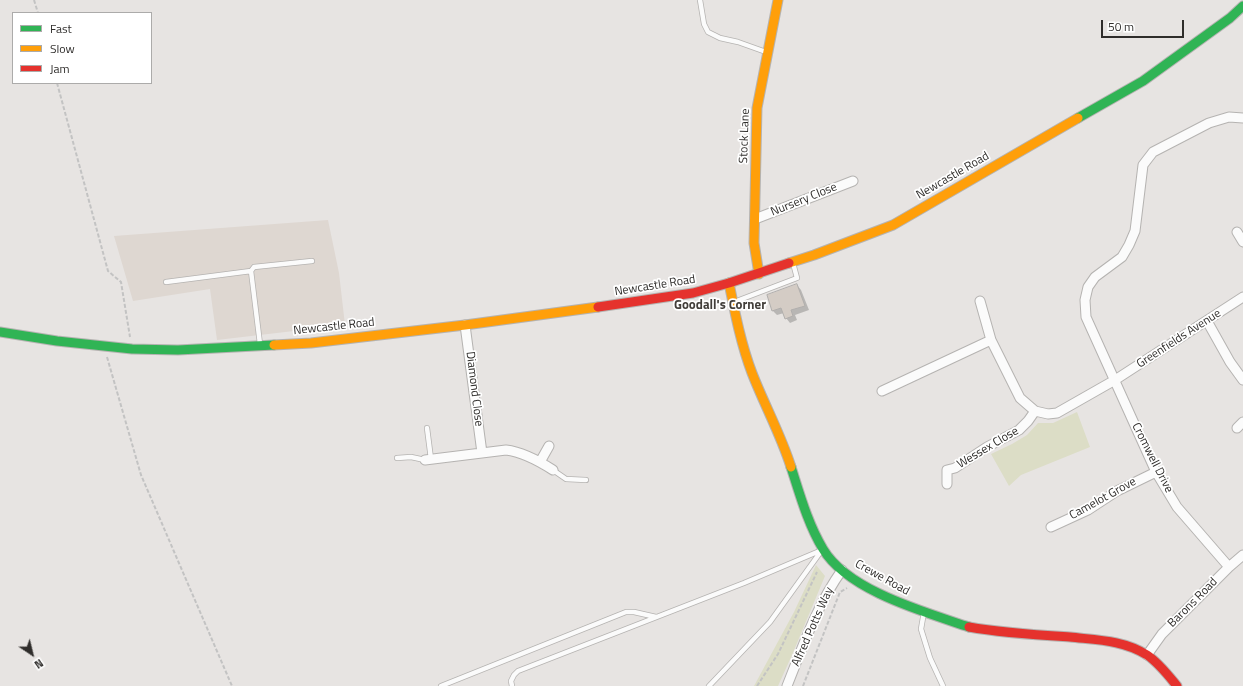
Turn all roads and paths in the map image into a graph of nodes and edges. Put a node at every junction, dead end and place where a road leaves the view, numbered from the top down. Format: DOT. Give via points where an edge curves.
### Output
graph roads {
  1 [pos="34,0"];
  2 [pos="700,0"];
  3 [pos="778,0"];
  4 [pos="1243,6"];
  5 [pos="38,12"];
  6 [pos="768,52"];
  7 [pos="56,84"];
  8 [pos="1243,118"];
  9 [pos="853,181"];
  10 [pos="755,220"];
  11 [pos="1237,232"];
  12 [pos="1243,242"];
  13 [pos="312,261"];
  14 [pos="793,263"];
  15 [pos="251,271"];
  16 [pos="759,274"];
  17 [pos="166,282"];
  18 [pos="729,283"];
  19 [pos="1243,297"];
  20 [pos="980,301"];
  21 [pos="733,302"];
  22 [pos="1207,321"];
  23 [pos="465,325"];
  24 [pos="0,332"];
  25 [pos="991,340"];
  26 [pos="260,345"];
  27 [pos="104,346"];
  28 [pos="132,349"];
  29 [pos="1115,380"];
  30 [pos="1243,380"];
  31 [pos="882,392"];
  32 [pos="1035,411"];
  33 [pos="427,428"];
  34 [pos="549,446"];
  35 [pos="482,453"];
  36 [pos="397,458"];
  37 [pos="428,460"];
  38 [pos="540,462"];
  39 [pos="553,470"];
  40 [pos="1156,472"];
  41 [pos="586,480"];
  42 [pos="947,484"];
  43 [pos="1051,527"];
  44 [pos="823,549"];
  45 [pos="1243,556"];
  46 [pos="1229,567"];
  47 [pos="818,570"];
  48 [pos="842,570"];
  49 [pos="858,582"];
  50 [pos="924,612"];
  51 [pos="656,617"];
  52 [pos="1147,655"];
  53 [pos="232,686"];
  54 [pos="441,686"];
  55 [pos="512,686"];
  56 [pos="709,686"];
  57 [pos="757,686"];
  58 [pos="787,686"];
  59 [pos="803,686"];
  60 [pos="942,686"];
  61 [pos="1177,686"];
  1 -- 5 [label="path"];
  2 -- 6 [label="lane" via="708,32"];
  3 -- 6 [label="street, Stock Lane"];
  4 -- 14 [label="street, Newcastle Road" via="1143,81 892,225"];
  6 -- 10 [label="street, Stock Lane" via="757,108"];
  7 -- 28 [label="path" via="108,271 121,282"];
  8 -- 29 [label="street, Cromwell Drive" via="1229,117 1209,123 1153,152 1143,165 1135,230 1129,245 1122,257 1095,277 1088,288 1085,300 1086,317"];
  9 -- 10 [label="street, Nursery Close"];
  10 -- 16 [label="street, Stock Lane" via="755,254"];
  11 -- 12 [label="street"];
  13 -- 15 [label="lane" via="254,267"];
  14 -- 16 [label="street, Newcastle Road"];
  14 -- 21 [label="lane" via="797,278"];
  15 -- 17 [label="lane"];
  15 -- 26 [label="lane"];
  16 -- 18 [label="street, Newcastle Road"];
  18 -- 21 [label="street, Crewe Road"];
  18 -- 23 [label="street, Newcastle Road" via="662,298"];
  19 -- 22 [label="street, Greenfields Avenue"];
  20 -- 25 [label="street"];
  21 -- 44 [label="street, Crewe Road" via="752,372 786,452 805,512"];
  22 -- 29 [label="street, Greenfields Avenue"];
  22 -- 30 [label="street"];
  23 -- 26 [label="street, Newcastle Road" via="311,343"];
  23 -- 35 [label="street, Diamond Close"];
  24 -- 27 [label="street, Newcastle Road"];
  25 -- 31 [label="street"];
  25 -- 32 [label="street" via="1020,398"];
  26 -- 28 [label="street, Newcastle Road" via="178,350"];
  27 -- 28 [label="street, Newcastle Road"];
  27 -- 53 [label="path" via="141,475"];
  29 -- 32 [label="street" via="1057,413"];
  29 -- 40 [label="street, Cromwell Drive"];
  32 -- 42 [label="street, Wessex Close" via="1019,430 956,468 947,470"];
  33 -- 37 [label="lane"];
  34 -- 38 [label="street"];
  35 -- 37 [label="street"];
  35 -- 38 [label="street" via="511,450"];
  36 -- 37 [label="lane"];
  38 -- 39 [label="street"];
  39 -- 41 [label="lane" via="566,479"];
  40 -- 43 [label="street, Camelot Grove" via="1117,491 1088,510"];
  40 -- 46 [label="street, Cromwell Drive" via="1177,507"];
  44 -- 48 [label="street, Crewe Road"];
  44 -- 51 [label="lane"];
  44 -- 56 [label="lane" via="770,622"];
  45 -- 46 [label="street, Barons Road"];
  46 -- 52 [label="street, Barons Road" via="1162,634"];
  47 -- 57 [label="path" via="778,654"];
  48 -- 49 [label="street, Crewe Road"];
  48 -- 58 [label="street, Alfred Potts Way" via="812,623"];
  49 -- 50 [label="street, Crewe Road"];
  49 -- 59 [label="path" via="840,592"];
  50 -- 52 [label="street, Crewe Road" via="970,627 1112,641"];
  50 -- 60 [label="lane" via="921,629"];
  51 -- 54 [label="lane" via="626,612"];
  51 -- 55 [label="lane" via="518,671 511,681"];
  52 -- 61 [label="street, Crewe Road"];
}
